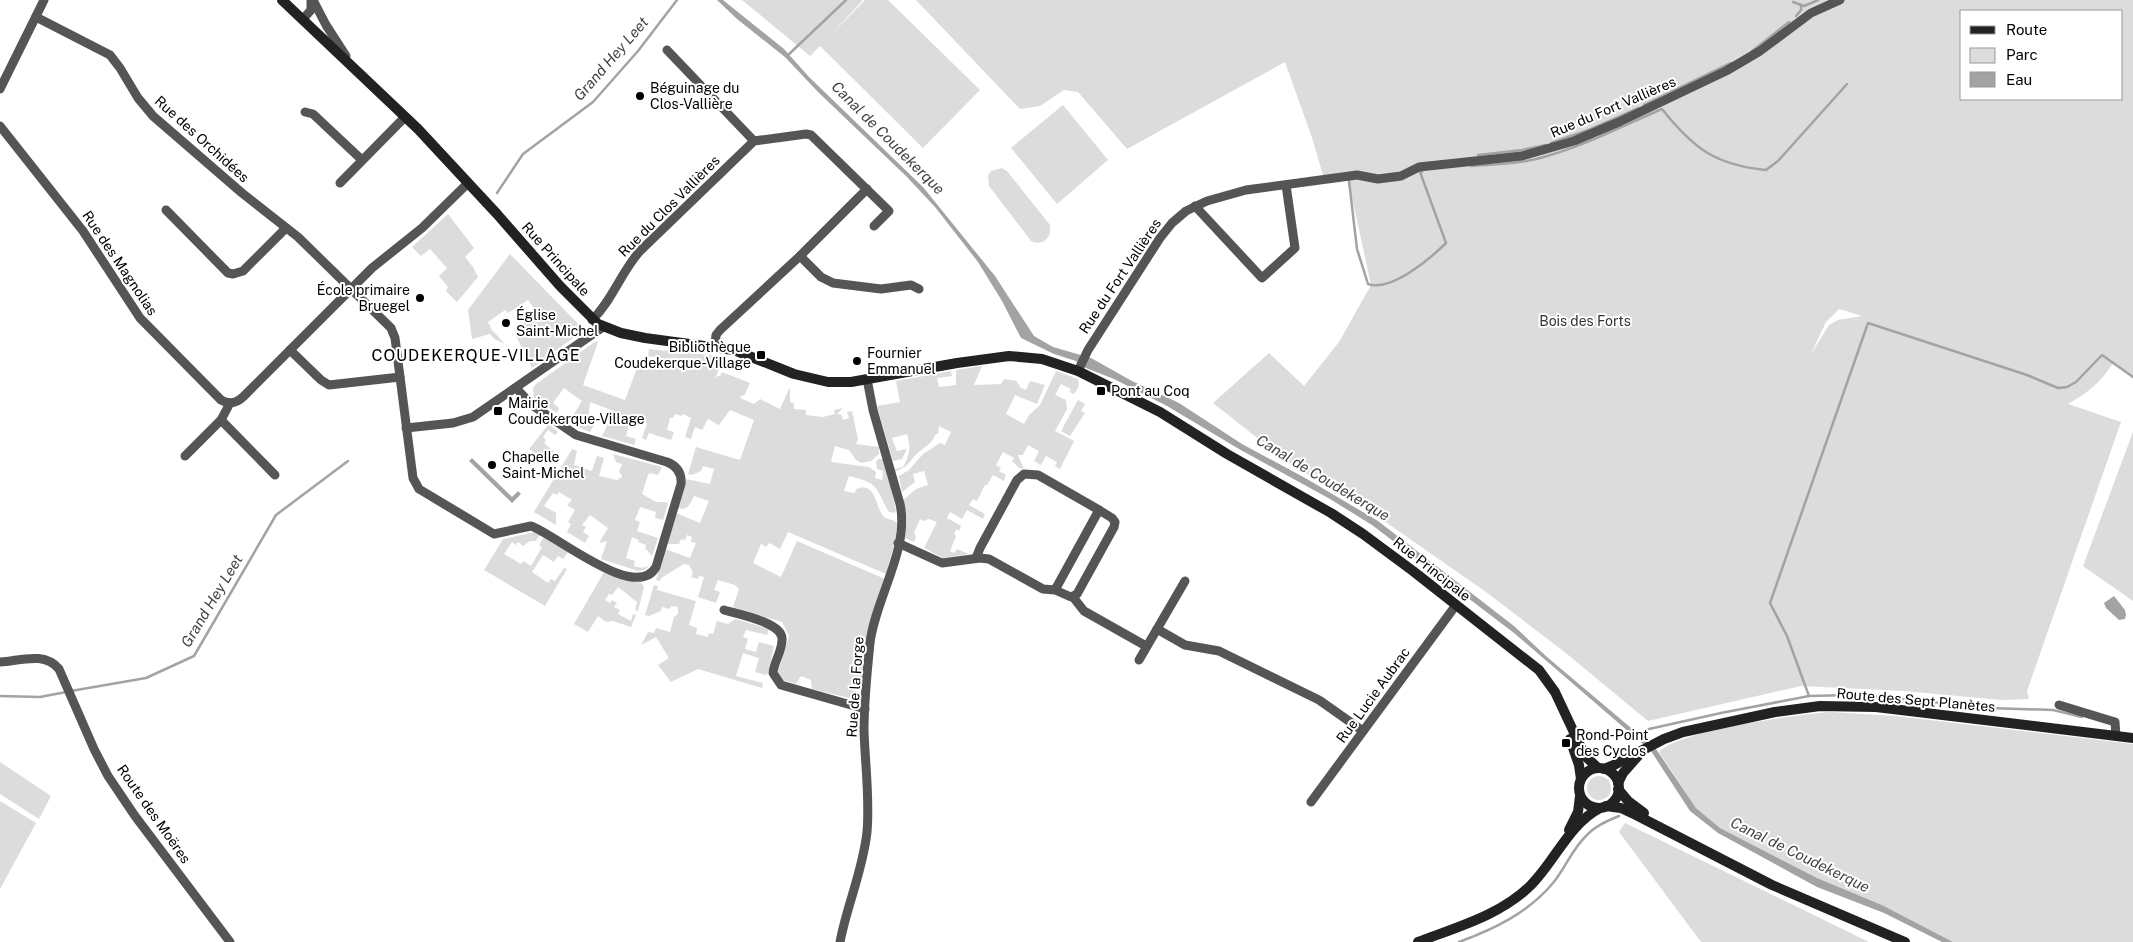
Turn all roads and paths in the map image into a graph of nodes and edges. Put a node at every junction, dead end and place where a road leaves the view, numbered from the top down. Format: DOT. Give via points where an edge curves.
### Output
graph roads {
  1 [pos="44,0"];
  2 [pos="282,0"];
  3 [pos="312,0"];
  4 [pos="1840,0"];
  5 [pos="318,10"];
  6 [pos="36,17"];
  7 [pos="307,23"];
  8 [pos="667,50"];
  9 [pos="353,66"];
  10 [pos="4,72"];
  11 [pos="0,88"];
  12 [pos="305,112"];
  13 [pos="405,117"];
  14 [pos="0,126"];
  15 [pos="754,141"];
  16 [pos="362,160"];
  17 [pos="340,182"];
  18 [pos="468,183"];
  19 [pos="1286,185"];
  20 [pos="867,189"];
  21 [pos="1195,206"];
  22 [pos="166,210"];
  23 [pos="874,226"];
  24 [pos="286,228"];
  25 [pos="800,256"];
  26 [pos="351,289"];
  27 [pos="919,289"];
  28 [pos="592,320"];
  29 [pos="603,327"];
  30 [pos="715,346"];
  31 [pos="290,350"];
  32 [pos="1079,369"];
  33 [pos="400,377"];
  34 [pos="867,379"];
  35 [pos="516,388"];
  36 [pos="230,403"];
  37 [pos="221,420"];
  38 [pos="406,428"];
  39 [pos="185,456"];
  40 [pos="275,475"];
  41 [pos="1099,510"];
  42 [pos="898,543"];
  43 [pos="976,558"];
  44 [pos="1185,581"];
  45 [pos="1055,590"];
  46 [pos="1074,597"];
  47 [pos="1456,605"];
  48 [pos="724,610"];
  49 [pos="1157,628"];
  50 [pos="1146,646"];
  51 [pos="1519,655"];
  52 [pos="1139,660"];
  53 [pos="0,662"];
  54 [pos="2059,705"];
  55 [pos="865,709"];
  56 [pos="1364,731"];
  57 [pos="2116,736"];
  58 [pos="2133,738"];
  59 [pos="1643,751"];
  60 [pos="1601,768"];
  61 [pos="1581,779"];
  62 [pos="1618,786"];
  63 [pos="1580,796"];
  64 [pos="1311,802"];
  65 [pos="1603,807"];
  66 [pos="1663,827"];
  67 [pos="1558,851"];
  68 [pos="230,942"];
  69 [pos="840,942"];
  70 [pos="1418,942"];
  71 [pos="1905,942"];
  1 -- 6 [label="street"];
  2 -- 7 [label="street, Rue Principale"];
  3 -- 5 [label="street"];
  3 -- 7 [label="street"];
  4 -- 19 [label="street, Rue du Fort Vallières" via="1811,13 1760,51 1726,71 1561,146 1515,157 1419,167 1402,176 1378,179 1357,175"];
  5 -- 7 [label="street" via="317,18"];
  5 -- 9 [label="street"];
  6 -- 10 [label="street"];
  6 -- 24 [label="street, Rue des Orchidées" via="110,55 153,116"];
  7 -- 9 [label="street, Rue Principale"];
  8 -- 15 [label="street"];
  9 -- 13 [label="street, Rue Principale"];
  10 -- 11 [label="street"];
  12 -- 16 [label="street" via="313,114"];
  13 -- 16 [label="street"];
  13 -- 18 [label="street, Rue Principale"];
  14 -- 36 [label="street, Rue des Magnolias" via="83,230 140,318 221,400"];
  15 -- 20 [label="street" via="809,134"];
  15 -- 28 [label="street, Rue du Clos Vallières" via="640,251"];
  16 -- 17 [label="street"];
  18 -- 26 [label="street"];
  18 -- 28 [label="street, Rue Principale"];
  19 -- 21 [label="street, Rue du Fort Vallières" via="1240,191"];
  19 -- 21 [label="street" via="1295,248 1262,278"];
  20 -- 23 [label="street" via="889,211"];
  20 -- 25 [label="street"];
  21 -- 32 [label="street, Rue du Fort Vallières" via="1165,230"];
  22 -- 24 [label="street" via="233,274 243,271"];
  24 -- 26 [label="street, Rue des Orchidées"];
  25 -- 27 [label="street" via="821,277 833,283 884,289 911,285"];
  25 -- 30 [label="street" via="720,330"];
  26 -- 31 [label="street"];
  26 -- 33 [label="street, Rue des Orchidées" via="393,331"];
  28 -- 29 [label="street, Rue Principale"];
  29 -- 30 [label="street, Rue Principale" via="645,338"];
  29 -- 35 [label="street"];
  30 -- 34 [label="street, Rue Principale" via="739,351 808,378 841,383"];
  31 -- 33 [label="street" via="329,385"];
  31 -- 36 [label="street" via="242,399"];
  32 -- 34 [label="street, Rue Principale" via="1042,358 1016,356"];
  32 -- 47 [label="street, Rue Principale" via="1160,412 1338,517"];
  33 -- 38 [label="street, Rue des Orchidées"];
  34 -- 42 [label="street, Rue de la Forge" via="901,509"];
  35 -- 38 [label="street" via="470,418"];
  35 -- 38 [label="street, Rue des Orchidées" via="532,405 576,435 667,462 678,470 680,484 656,567 649,575 636,578 598,566 534,526 491,533 417,487"];
  36 -- 37 [label="street"];
  37 -- 39 [label="street"];
  37 -- 40 [label="street"];
  41 -- 43 [label="street" via="1038,475 1024,474 1017,480"];
  41 -- 45 [label="street"];
  41 -- 46 [label="street" via="1112,518 1115,525"];
  42 -- 43 [label="street" via="942,563"];
  42 -- 55 [label="street, Rue de la Forge" via="872,631"];
  43 -- 45 [label="street" via="990,559 1043,589"];
  44 -- 49 [label="street"];
  45 -- 46 [label="street"];
  46 -- 50 [label="street" via="1084,611"];
  47 -- 51 [label="street, Rue Principale"];
  47 -- 56 [label="street, Rue Lucie Aubrac"];
  48 -- 55 [label="street" via="779,630 782,642 774,673 781,685"];
  49 -- 50 [label="street"];
  49 -- 56 [label="street" via="1185,645 1218,651 1319,700"];
  50 -- 52 [label="street"];
  51 -- 60 [label="street, Rue Principale" via="1535,666 1549,682 1585,756"];
  51 -- 61 [label="street, Rue Principale" via="1554,704 1573,748"];
  53 -- 68 [label="street, Route des Moëres" via="46,659 59,669 94,749 117,789"];
  54 -- 57 [label="street" via="2115,722"];
  55 -- 69 [label="street, Rue de la Forge" via="866,836"];
  56 -- 64 [label="street, Rue Lucie Aubrac"];
  57 -- 58 [label="street, Route des Sept Planètes"];
  57 -- 59 [label="street, Route des Sept Planètes" via="1876,707 1838,706 1763,714 1690,730"];
  59 -- 60 [label="street, Route des Sept Planètes"];
  59 -- 62 [label="street, Route des Sept Planètes" via="1623,772"];
  60 -- 61 [label="street" via="1587,772"];
  60 -- 62 [label="street" via="1613,774"];
  61 -- 63 [label="street"];
  62 -- 65 [label="street" via="1615,800"];
  62 -- 66 [label="street" via="1637,808"];
  63 -- 65 [label="street" via="1589,805"];
  63 -- 67 [label="street" via="1576,816"];
  65 -- 66 [label="street" via="1625,810"];
  65 -- 67 [label="street" via="1584,818"];
  66 -- 71 [label="street" via="1772,885"];
  67 -- 70 [label="street" via="1532,884 1506,905"];
}
